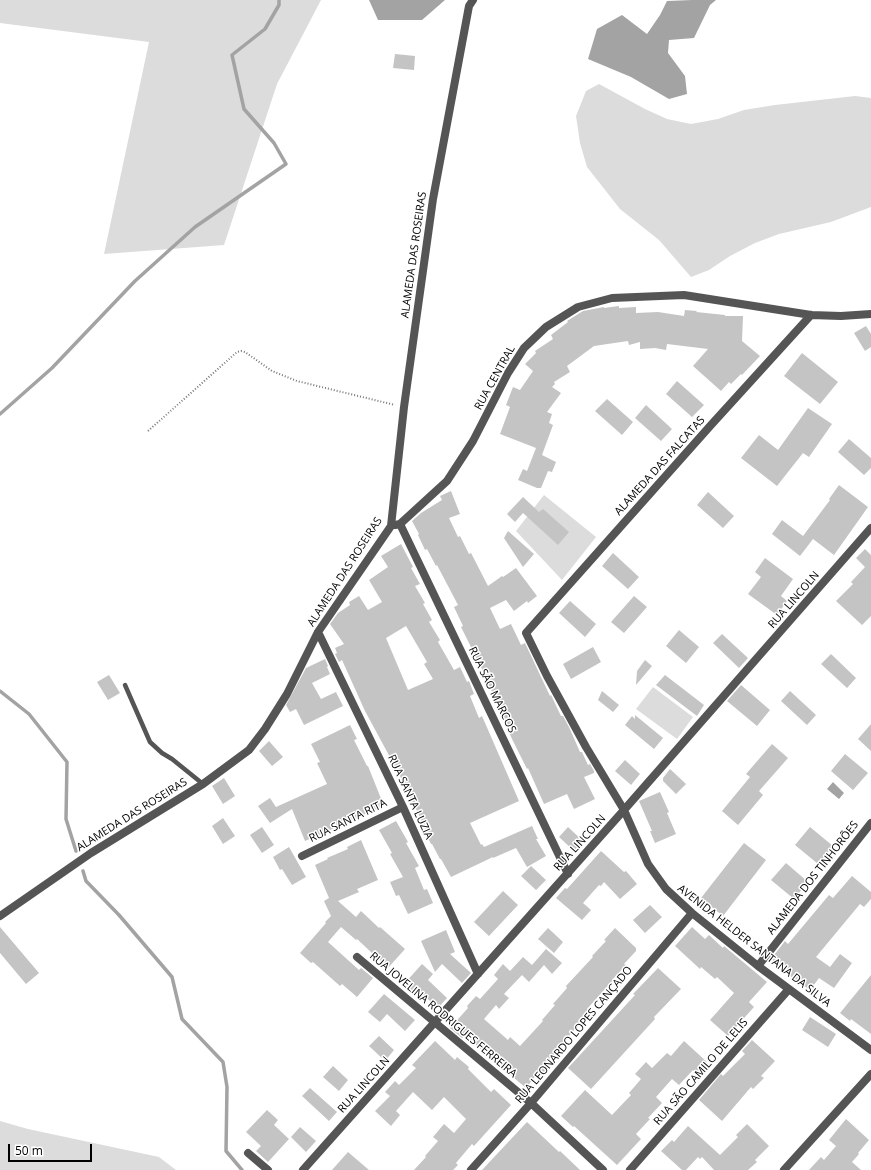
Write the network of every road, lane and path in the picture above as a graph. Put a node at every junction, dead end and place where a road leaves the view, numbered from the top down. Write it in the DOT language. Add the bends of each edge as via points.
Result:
graph roads {
  1 [pos="473,0"];
  2 [pos="871,314"];
  3 [pos="811,315"];
  4 [pos="404,407"];
  5 [pos="148,431"];
  6 [pos="400,524"];
  7 [pos="391,526"];
  8 [pos="871,528"];
  9 [pos="318,632"];
  10 [pos="526,633"];
  11 [pos="125,685"];
  12 [pos="203,784"];
  13 [pos="403,806"];
  14 [pos="624,810"];
  15 [pos="871,823"];
  16 [pos="302,856"];
  17 [pos="568,874"];
  18 [pos="692,913"];
  19 [pos="0,916"];
  20 [pos="357,957"];
  21 [pos="758,966"];
  22 [pos="478,974"];
  23 [pos="788,989"];
  24 [pos="434,1022"];
  25 [pos="871,1050"];
  26 [pos="871,1074"];
  27 [pos="531,1103"];
  28 [pos="248,1153"];
  29 [pos="268,1170"];
  30 [pos="303,1170"];
  31 [pos="471,1170"];
  32 [pos="603,1170"];
  33 [pos="630,1170"];
  34 [pos="784,1170"];
  1 -- 4 [label="street, ALAMEDA DAS ROSEIRAS" via="469,6 433,199"];
  2 -- 3 [label="street, RUA CENTRAL"];
  3 -- 6 [label="street, RUA CENTRAL" via="684,295 612,298 578,307 546,327 524,348 508,373 473,441 447,482"];
  3 -- 10 [label="street, ALAMEDA DAS FALCATAS"];
  4 -- 5 [label="path" via="297,381 272,372 240,351"];
  4 -- 7 [label="street, ALAMEDA DAS ROSEIRAS"];
  6 -- 7 [label="street"];
  6 -- 17 [label="street, RUA SÃO MARCOS"];
  7 -- 9 [label="street, ALAMEDA DAS ROSEIRAS"];
  8 -- 14 [label="street, RUA LINCOLN"];
  9 -- 12 [label="street, ALAMEDA DAS ROSEIRAS" via="287,694 265,729 249,750"];
  9 -- 13 [label="street, RUA SANTA LUZIA"];
  10 -- 14 [label="street, AVENIDA HELDER SANTANA DA SILVA" via="586,747"];
  11 -- 12 [label="lane" via="150,742"];
  12 -- 19 [label="street, ALAMEDA DAS ROSEIRAS" via="91,853"];
  13 -- 16 [label="street, RUA SANTA RITA"];
  13 -- 22 [label="street, RUA SANTA LUZIA"];
  14 -- 17 [label="street, RUA LINCOLN"];
  14 -- 18 [label="street, AVENIDA HELDER SANTANA DA SILVA" via="648,864 666,889"];
  15 -- 21 [label="street, ALAMEDA DOS TINHORÕES"];
  17 -- 22 [label="street, RUA LINCOLN"];
  18 -- 21 [label="street, AVENIDA HELDER SANTANA DA SILVA"];
  18 -- 27 [label="street, RUA LEONARDO LOPES CANÇADO"];
  20 -- 24 [label="street, RUA JOVELINA RODRIGUES FERREIRA"];
  21 -- 23 [label="street, AVENIDA HELDER SANTANA DA SILVA"];
  22 -- 24 [label="street, RUA LINCOLN"];
  23 -- 25 [label="street, AVENIDA HELDER SANTANA DA SILVA"];
  23 -- 33 [label="street, RUA SÃO CAMILO DE LELIS"];
  24 -- 27 [label="street, RUA JOVELINA RODRIGUES FERREIRA"];
  24 -- 30 [label="street, RUA LINCOLN"];
  26 -- 34 [label="street"];
  27 -- 31 [label="street, RUA LEONARDO LOPES CANÇADO"];
  27 -- 32 [label="street, RUA JOVELINA RODRIGUES FERREIRA"];
  28 -- 29 [label="street"];
}
